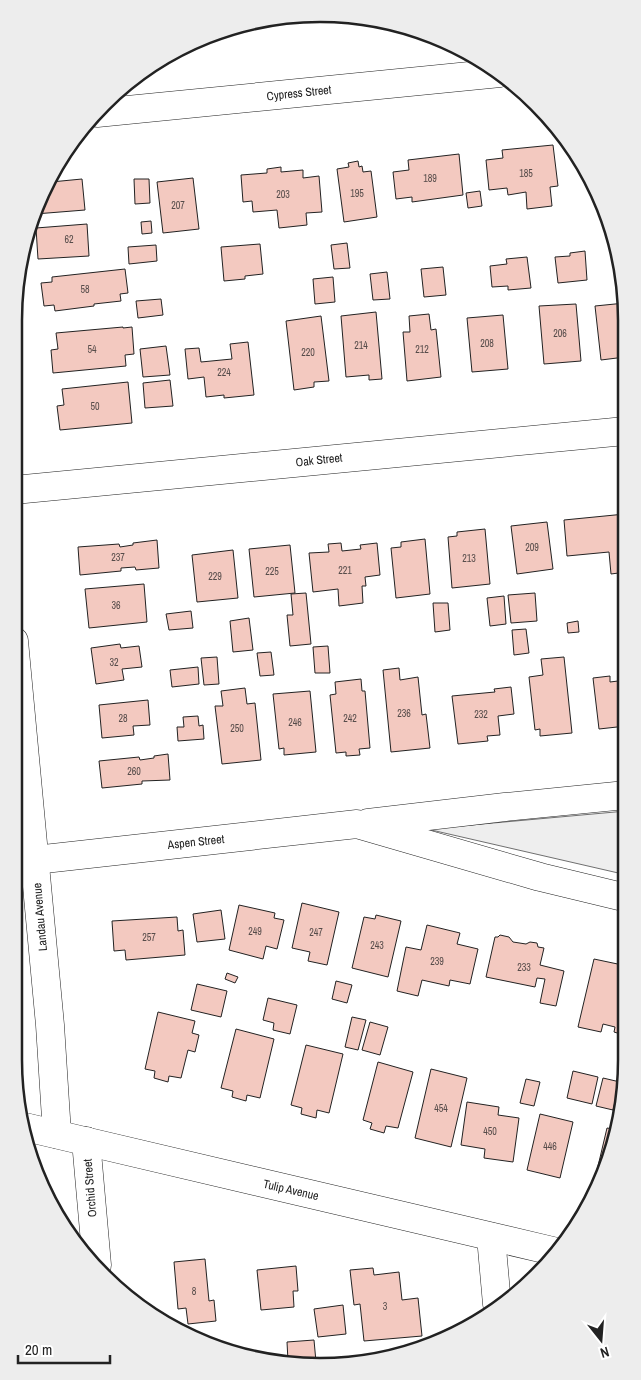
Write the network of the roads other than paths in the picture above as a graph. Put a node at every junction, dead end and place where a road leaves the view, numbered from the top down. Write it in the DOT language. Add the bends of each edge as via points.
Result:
graph roads {
  1 [pos="488,74"];
  2 [pos="108,112"];
  3 [pos="618,431"];
  4 [pos="23,489"];
  5 [pos="23,735"];
  6 [pos="618,796"];
  7 [pos="357,824"];
  8 [pos="35,860"];
  9 [pos="618,896"];
  10 [pos="31,1128"];
  11 [pos="57,1134"];
  12 [pos="86,1141"];
  13 [pos="491,1237"];
  14 [pos="550,1250"];
  15 [pos="96,1256"];
  16 [pos="497,1300"];
  1 -- 2 [label="street, Cypress Street"];
  3 -- 4 [label="street, Oak Street"];
  5 -- 8 [label="street, Landau Avenue"];
  6 -- 7 [label="street, Aspen Street"];
  7 -- 8 [label="street, Aspen Street"];
  7 -- 9 [label="street, Aspen Street" via="540,877"];
  8 -- 11 [label="street, Landau Avenue"];
  10 -- 11 [label="street, Tulip Avenue"];
  11 -- 12 [label="street, Tulip Avenue"];
  12 -- 13 [label="street, Tulip Avenue"];
  12 -- 15 [label="street, Orchid Street"];
  13 -- 14 [label="street, Tulip Avenue"];
  13 -- 16 [label="street"];
}
